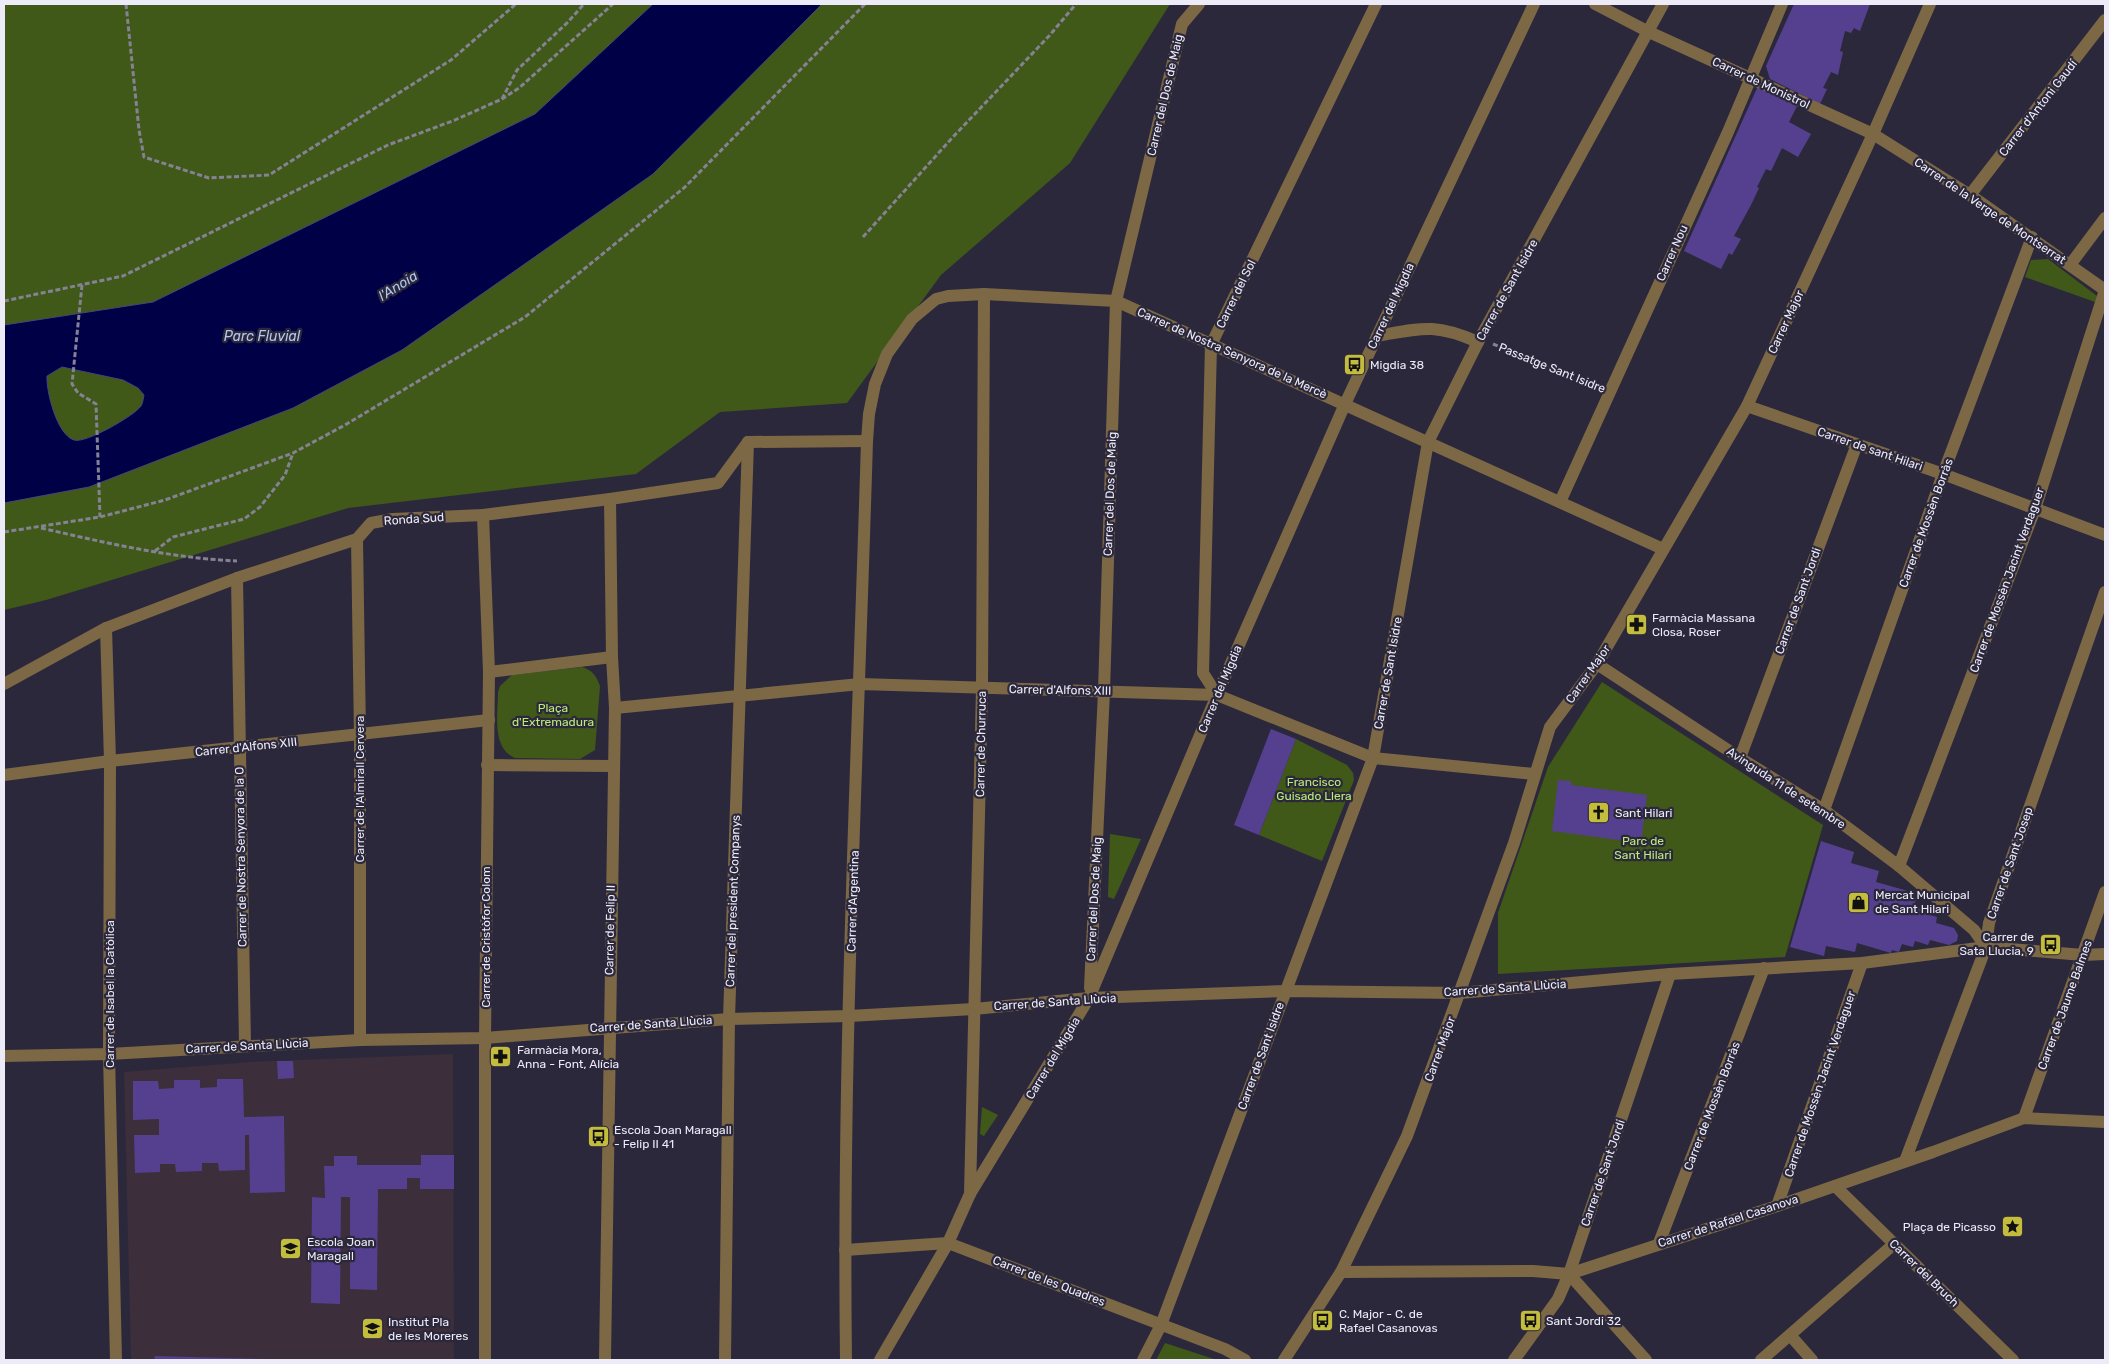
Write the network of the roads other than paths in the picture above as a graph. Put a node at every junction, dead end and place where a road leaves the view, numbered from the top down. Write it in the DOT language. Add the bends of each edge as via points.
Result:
graph roads {
  1 [pos="1199,4"];
  2 [pos="1376,4"];
  3 [pos="1534,4"];
  4 [pos="1595,4"];
  5 [pos="1664,4"];
  6 [pos="1782,4"];
  7 [pos="1930,4"];
  8 [pos="2105,20"];
  9 [pos="1649,32"];
  10 [pos="1750,78"];
  11 [pos="1873,134"];
  12 [pos="1970,195"];
  13 [pos="2105,218"];
  14 [pos="2032,237"];
  15 [pos="2070,265"];
  16 [pos="2105,290"];
  17 [pos="984,294"];
  18 [pos="1116,301"];
  19 [pos="1377,336"];
  20 [pos="1478,342"];
  21 [pos="1211,345"];
  22 [pos="1345,404"];
  23 [pos="1747,406"];
  24 [pos="867,441"];
  25 [pos="748,442"];
  26 [pos="1428,442"];
  27 [pos="1857,444"];
  28 [pos="1943,474"];
  29 [pos="610,499"];
  30 [pos="1560,502"];
  31 [pos="2035,509"];
  32 [pos="483,514"];
  33 [pos="2105,535"];
  34 [pos="357,539"];
  35 [pos="1663,549"];
  36 [pos="237,578"];
  37 [pos="2105,592"];
  38 [pos="106,628"];
  39 [pos="612,658"];
  40 [pos="1597,664"];
  41 [pos="488,672"];
  42 [pos="4,684"];
  43 [pos="860,684"];
  44 [pos="982,688"];
  45 [pos="1104,691"];
  46 [pos="1217,695"];
  47 [pos="740,696"];
  48 [pos="615,708"];
  49 [pos="489,720"];
  50 [pos="360,736"];
  51 [pos="238,748"];
  52 [pos="1374,758"];
  53 [pos="1740,758"];
  54 [pos="110,761"];
  55 [pos="487,765"];
  56 [pos="612,766"];
  57 [pos="1534,774"];
  58 [pos="4,775"];
  59 [pos="1824,810"];
  60 [pos="1899,866"];
  61 [pos="2105,892"];
  62 [pos="1986,947"];
  63 [pos="2105,954"];
  64 [pos="2083,955"];
  65 [pos="1862,963"];
  66 [pos="1764,968"];
  67 [pos="1670,974"];
  68 [pos="1285,991"];
  69 [pos="1460,993"];
  70 [pos="1089,998"];
  71 [pos="974,1008"];
  72 [pos="849,1016"];
  73 [pos="729,1019"];
  74 [pos="609,1027"];
  75 [pos="485,1038"];
  76 [pos="360,1040"];
  77 [pos="244,1045"];
  78 [pos="109,1054"];
  79 [pos="4,1056"];
  80 [pos="2024,1118"];
  81 [pos="2105,1122"];
  82 [pos="1905,1161"];
  83 [pos="1835,1186"];
  84 [pos="970,1194"];
  85 [pos="1777,1206"];
  86 [pos="948,1243"];
  87 [pos="1659,1243"];
  88 [pos="1894,1244"];
  89 [pos="845,1250"];
  90 [pos="1341,1272"];
  91 [pos="1569,1274"];
  92 [pos="1161,1325"];
  93 [pos="1790,1335"];
  94 [pos="1225,1349"];
  95 [pos="116,1360"];
  96 [pos="485,1360"];
  97 [pos="605,1360"];
  98 [pos="725,1360"];
  99 [pos="846,1360"];
  100 [pos="880,1360"];
  101 [pos="1143,1360"];
  102 [pos="1233,1360"];
  103 [pos="1245,1360"];
  104 [pos="1284,1360"];
  105 [pos="1514,1360"];
  106 [pos="1646,1360"];
  107 [pos="1761,1360"];
  108 [pos="1812,1360"];
  109 [pos="2013,1360"];
  1 -- 18 [label="street, Carrer del Dos de Maig" via="1182,24"];
  2 -- 21 [label="street, Carrer del Sol"];
  3 -- 19 [label="street, Carrer del Migdia"];
  4 -- 9 [label="street, Carrer de Monistrol"];
  5 -- 9 [label="street, Carrer de Sant Isidre"];
  6 -- 10 [label="street, Carrer Nou"];
  7 -- 11 [label="street, Carrer Major"];
  8 -- 12 [label="street, Carrer d'Antoni Gaudí"];
  9 -- 10 [label="street, Carrer de Monistrol"];
  9 -- 20 [label="street, Carrer de Sant Isidre"];
  10 -- 11 [label="street, Carrer de Monistrol"];
  10 -- 30 [label="street, Carrer Nou"];
  11 -- 12 [label="street, Carrer de la Verge de Montserrat"];
  11 -- 23 [label="street, Carrer Major"];
  12 -- 14 [label="street, Carrer de la Verge de Montserrat"];
  13 -- 15 [label="street"];
  14 -- 15 [label="street, Carrer de la Verge de Montserrat"];
  14 -- 28 [label="street, Carrer de Mossèn Borràs"];
  15 -- 16 [label="street, Carrer de la Verge de Montserrat"];
  16 -- 31 [label="street, Carrer de Mossèn Jacint Verdaguer"];
  17 -- 18 [label="street, Carrer de Nostra Senyora de la Mercè"];
  17 -- 24 [label="street, Carrer de Nostra Senyora de la Mercè" via="936,299 912,318 880,368 868,414"];
  17 -- 44 [label="street, Carrer de Churruca"];
  18 -- 21 [label="street, Carrer de Nostra Senyora de la Mercè"];
  18 -- 45 [label="street, Carrer del Dos de Maig"];
  19 -- 20 [label="street" via="1418,328 1438,328"];
  19 -- 22 [label="street, Carrer del Migdia"];
  20 -- 26 [label="street, Carrer de Sant Isidre"];
  21 -- 22 [label="street, Carrer de Nostra Senyora de la Mercè"];
  21 -- 46 [label="street, Carrer del Sol" via="1203,673"];
  22 -- 26 [label="street, Carrer de Nostra Senyora de la Mercè"];
  22 -- 46 [label="street, Carrer del Migdia"];
  23 -- 27 [label="street, Carrer de sant Hilari"];
  23 -- 35 [label="street, Carrer Major"];
  24 -- 25 [label="street"];
  24 -- 43 [label="street, Carrer d'Argentina"];
  25 -- 29 [label="street, Ronda Sud" via="718,483"];
  25 -- 47 [label="street, Carrer del president Companys"];
  26 -- 30 [label="street, Carrer de Nostra Senyora de la Mercè"];
  26 -- 52 [label="street, Carrer de Sant Isidre"];
  27 -- 28 [label="street, Carrer de sant Hilari"];
  27 -- 53 [label="street, Carrer de Sant Jordi"];
  28 -- 31 [label="street, Carrer de sant Hilari"];
  28 -- 59 [label="street, Carrer de Mossèn Borràs"];
  29 -- 32 [label="street, Ronda Sud"];
  29 -- 39 [label="street, Carrer de Felip II"];
  30 -- 35 [label="street, Carrer de Nostra Senyora de la Mercè"];
  31 -- 33 [label="street, Carrer de sant Hilari"];
  31 -- 60 [label="street, Carrer de Mossèn Jacint Verdaguer"];
  32 -- 34 [label="street, Ronda Sud" via="371,523"];
  32 -- 41 [label="street, Carrer de Cristòfor Colom"];
  34 -- 36 [label="street, Ronda Sud"];
  34 -- 50 [label="street, Carrer de l'Almirall Cervera"];
  35 -- 40 [label="street, Carrer Major"];
  36 -- 38 [label="street, Ronda Sud"];
  36 -- 51 [label="street, Carrer de Nostra Senyora de la O"];
  37 -- 62 [label="street, Carrer de Sant Josep" via="1989,923"];
  38 -- 42 [label="street, Ronda Sud"];
  38 -- 54 [label="street, Carrer de Isabel la Catòlica"];
  39 -- 41 [label="street"];
  39 -- 48 [label="street, Carrer de Felip II"];
  40 -- 53 [label="street, Avinguda 11 de setembre"];
  40 -- 57 [label="street, Carrer Major" via="1550,727"];
  41 -- 49 [label="street, Carrer de Cristòfor Colom"];
  43 -- 44 [label="street, Carrer d'Alfons XIII"];
  43 -- 47 [label="street, Carrer d'Alfons XIII"];
  43 -- 72 [label="street, Carrer d'Argentina"];
  44 -- 45 [label="street, Carrer d'Alfons XIII"];
  44 -- 71 [label="street, Carrer de Churruca"];
  45 -- 46 [label="street, Carrer d'Alfons XIII"];
  45 -- 70 [label="street, Carrer del Dos de Maig"];
  46 -- 52 [label="street, Carrer d'Alfons XIII"];
  46 -- 70 [label="street, Carrer del Migdia"];
  47 -- 48 [label="street, Carrer d'Alfons XIII"];
  47 -- 73 [label="street, Carrer del president Companys"];
  48 -- 56 [label="street, Carrer de Felip II"];
  49 -- 50 [label="street, Carrer d'Alfons XIII"];
  49 -- 55 [label="street, Carrer de Cristòfor Colom"];
  50 -- 51 [label="street, Carrer d'Alfons XIII"];
  50 -- 76 [label="street, Carrer de l'Almirall Cervera"];
  51 -- 54 [label="street, Carrer d'Alfons XIII"];
  51 -- 77 [label="street, Carrer de Nostra Senyora de la O"];
  52 -- 57 [label="street, Carrer d'Alfons XIII"];
  52 -- 68 [label="street, Carrer de Sant Isidre"];
  53 -- 59 [label="street, Avinguda 11 de setembre"];
  54 -- 58 [label="street, Carrer d'Alfons XIII"];
  54 -- 78 [label="street, Carrer de Isabel la Catòlica"];
  55 -- 56 [label="street"];
  55 -- 75 [label="street, Carrer de Cristòfor Colom"];
  56 -- 74 [label="street, Carrer de Felip II"];
  57 -- 69 [label="street, Carrer Major" via="1514,842"];
  59 -- 60 [label="street, Avinguda 11 de setembre"];
  60 -- 62 [label="street, Avinguda 11 de setembre" via="1974,930"];
  61 -- 64 [label="street, Carrer de Jaume Balmes"];
  62 -- 64 [label="street, Carrer de Santa Llùcia"];
  62 -- 65 [label="street, Carrer de Santa Llùcia"];
  62 -- 82 [label="street, Carrer de Sant Josep"];
  63 -- 64 [label="street, Carrer de Santa Llùcia"];
  64 -- 80 [label="street, Carrer de Jaume Balmes"];
  65 -- 66 [label="street, Carrer de Santa Llùcia"];
  65 -- 85 [label="street, Carrer de Mossèn Jacint Verdaguer"];
  66 -- 67 [label="street, Carrer de Santa Llùcia"];
  66 -- 87 [label="street, Carrer de Mossèn Borràs"];
  67 -- 69 [label="street, Carrer de Santa Llùcia"];
  67 -- 91 [label="street, Carrer de Sant Jordi"];
  68 -- 69 [label="street, Carrer de Santa Llùcia"];
  68 -- 70 [label="street, Carrer de Santa Llùcia"];
  68 -- 92 [label="street, Carrer de Sant Isidre"];
  69 -- 90 [label="street, Carrer Major" via="1407,1136"];
  70 -- 71 [label="street, Carrer de Santa Llùcia"];
  70 -- 84 [label="street, Carrer del Migdia"];
  71 -- 72 [label="street, Carrer de Santa Llùcia"];
  71 -- 84 [label="street, Carrer de Churruca"];
  72 -- 73 [label="street, Carrer de Santa Llùcia"];
  72 -- 89 [label="street, Carrer d'Argentina"];
  73 -- 74 [label="street, Carrer de Santa Llùcia"];
  73 -- 98 [label="street, Carrer del president Companys"];
  74 -- 75 [label="street, Carrer de Santa Llùcia"];
  74 -- 97 [label="street, Carrer de Felip II"];
  75 -- 76 [label="street, Carrer de Santa Llùcia"];
  75 -- 96 [label="street, Carrer de Cristòfor Colom"];
  76 -- 77 [label="street, Carrer de Santa Llùcia"];
  77 -- 78 [label="street, Carrer de Santa Llùcia"];
  78 -- 79 [label="street, Carrer de Santa Llùcia"];
  78 -- 95 [label="street, Carrer de Isabel la Catòlica"];
  80 -- 81 [label="street, Carrer de Rafael Casanova"];
  80 -- 82 [label="street, Carrer de Rafael Casanova"];
  82 -- 83 [label="street, Carrer de Rafael Casanova"];
  83 -- 85 [label="street, Carrer de Rafael Casanova"];
  83 -- 88 [label="street, Carrer del Bruch"];
  84 -- 86 [label="street, Carrer del Migdia"];
  85 -- 87 [label="street, Carrer de Rafael Casanova"];
  86 -- 89 [label="street, Carrer de les Quadres"];
  86 -- 92 [label="street, Carrer de les Quadres"];
  86 -- 100 [label="street, Carrer del Migdia"];
  87 -- 91 [label="street, Carrer de Rafael Casanova"];
  88 -- 93 [label="street"];
  88 -- 109 [label="street, Carrer del Bruch"];
  89 -- 99 [label="street, Carrer d'Argentina"];
  90 -- 91 [label="street, Carrer de Rafael Casanova" via="1533,1271"];
  90 -- 104 [label="street, Carrer Major"];
  91 -- 105 [label="street, Carrer de Sant Jordi" via="1558,1299"];
  91 -- 106 [label="street"];
  92 -- 94 [label="street, Carrer de les Quadres"];
  92 -- 101 [label="street, Carrer de Sant Isidre"];
  93 -- 107 [label="street"];
  93 -- 108 [label="street"];
  94 -- 102 [label="street"];
  94 -- 103 [label="street, Carrer de les Quadres"];
}
